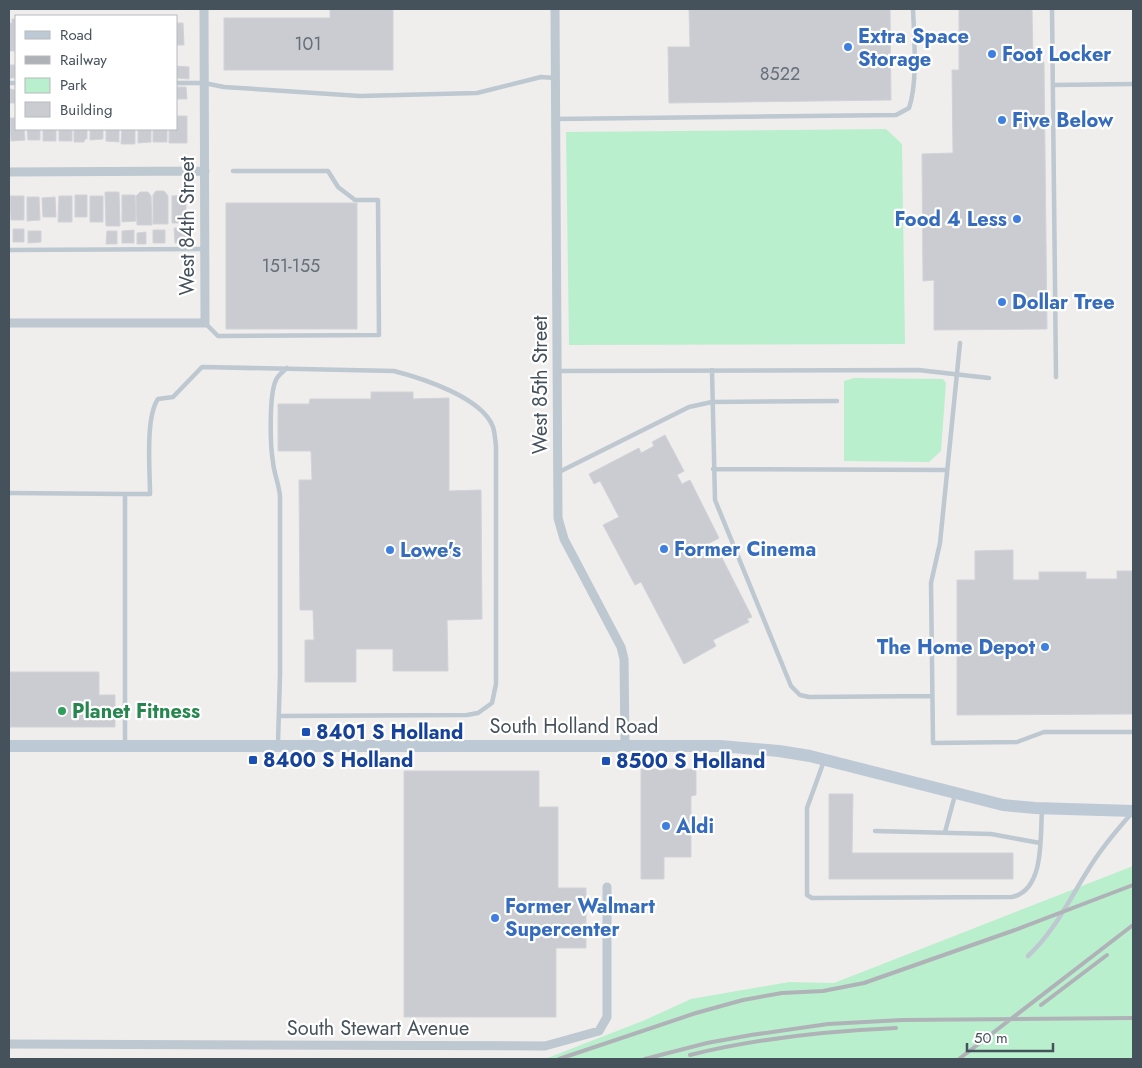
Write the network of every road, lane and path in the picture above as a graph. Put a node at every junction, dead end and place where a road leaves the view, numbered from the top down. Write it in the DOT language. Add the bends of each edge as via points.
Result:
graph roads {
  1 [pos="204,9"];
  2 [pos="555,9"];
  3 [pos="914,9"];
  4 [pos="1052,9"];
  5 [pos="556,78"];
  6 [pos="178,83"];
  7 [pos="204,83"];
  8 [pos="1133,84"];
  9 [pos="1052,85"];
  10 [pos="556,119"];
  11 [pos="205,171"];
  12 [pos="233,171"];
  13 [pos="9,172"];
  14 [pos="205,249"];
  15 [pos="9,250"];
  16 [pos="9,323"];
  17 [pos="205,323"];
  18 [pos="960,342"];
  19 [pos="287,368"];
  20 [pos="712,370"];
  21 [pos="557,371"];
  22 [pos="957,374"];
  23 [pos="1056,377"];
  24 [pos="988,378"];
  25 [pos="837,401"];
  26 [pos="712,402"];
  27 [pos="713,468"];
  28 [pos="947,470"];
  29 [pos="557,473"];
  30 [pos="9,493"];
  31 [pos="125,494"];
  32 [pos="932,696"];
  33 [pos="279,716"];
  34 [pos="1133,732"];
  35 [pos="625,745"];
  36 [pos="9,746"];
  37 [pos="125,746"];
  38 [pos="278,746"];
  39 [pos="824,760"];
  40 [pos="955,793"];
  41 [pos="1042,808"];
  42 [pos="1133,811"];
  43 [pos="875,831"];
  44 [pos="945,832"];
  45 [pos="1040,843"];
  46 [pos="607,887"];
  47 [pos="1028,956"];
  48 [pos="9,1044"];
  1 -- 7 [label="street, West 84th Street"];
  2 -- 5 [label="street, West 85th Street"];
  3 -- 10 [label="lane" via="912,100 909,108 896,115"];
  4 -- 9 [label="lane"];
  5 -- 7 [label="lane" via="541,77 476,93 360,96"];
  5 -- 10 [label="street, West 85th Street"];
  6 -- 7 [label="lane"];
  7 -- 11 [label="street, West 84th Street"];
  8 -- 9 [label="lane"];
  9 -- 23 [label="lane"];
  10 -- 21 [label="street, West 85th Street"];
  11 -- 13 [label="street"];
  11 -- 14 [label="street, West 84th Street"];
  12 -- 17 [label="lane" via="328,171 338,187 355,200 378,200 379,335 218,336"];
  14 -- 15 [label="lane"];
  14 -- 17 [label="street, West 84th Street"];
  16 -- 17 [label="street"];
  18 -- 22 [label="lane"];
  19 -- 31 [label="lane" via="202,367 173,397 158,399 150,420 150,494"];
  19 -- 33 [label="lane" via="276,380 271,431 280,496"];
  19 -- 33 [label="lane" via="394,371 442,387 485,414 493,427 496,446 496,684 492,703 478,713 467,715"];
  20 -- 21 [label="lane"];
  20 -- 22 [label="lane" via="918,370"];
  20 -- 26 [label="lane"];
  21 -- 29 [label="street, West 85th Street"];
  22 -- 24 [label="lane"];
  22 -- 28 [label="lane"];
  25 -- 26 [label="lane"];
  26 -- 27 [label="lane"];
  26 -- 29 [label="lane" via="689,407"];
  27 -- 28 [label="lane"];
  27 -- 32 [label="lane" via="715,500 791,686 809,697"];
  28 -- 32 [label="lane" via="940,542 931,582"];
  29 -- 35 [label="street, West 85th Street" via="560,528 621,647 624,659"];
  30 -- 31 [label="lane"];
  31 -- 37 [label="lane"];
  32 -- 34 [label="lane" via="933,743 1017,742 1044,732"];
  33 -- 38 [label="lane"];
  35 -- 38 [label="main road, South Holland Road"];
  35 -- 39 [label="main road, South Holland Road" via="746,747"];
  36 -- 37 [label="main road, South Holland Road"];
  37 -- 38 [label="main road, South Holland Road"];
  39 -- 40 [label="main road, South Holland Road"];
  39 -- 45 [label="lane" via="807,808 807,895 812,898 1012,897 1020,895 1031,884 1037,871"];
  40 -- 41 [label="main road, South Holland Road" via="1003,805"];
  40 -- 44 [label="lane"];
  41 -- 42 [label="main road, South Holland Road"];
  41 -- 45 [label="lane"];
  42 -- 47 [label="lane" via="1103,847 1053,930"];
  43 -- 44 [label="lane"];
  44 -- 45 [label="lane" via="991,834"];
  46 -- 48 [label="street, South Stewart Avenue" via="607,1017 599,1031 545,1046"];
}
